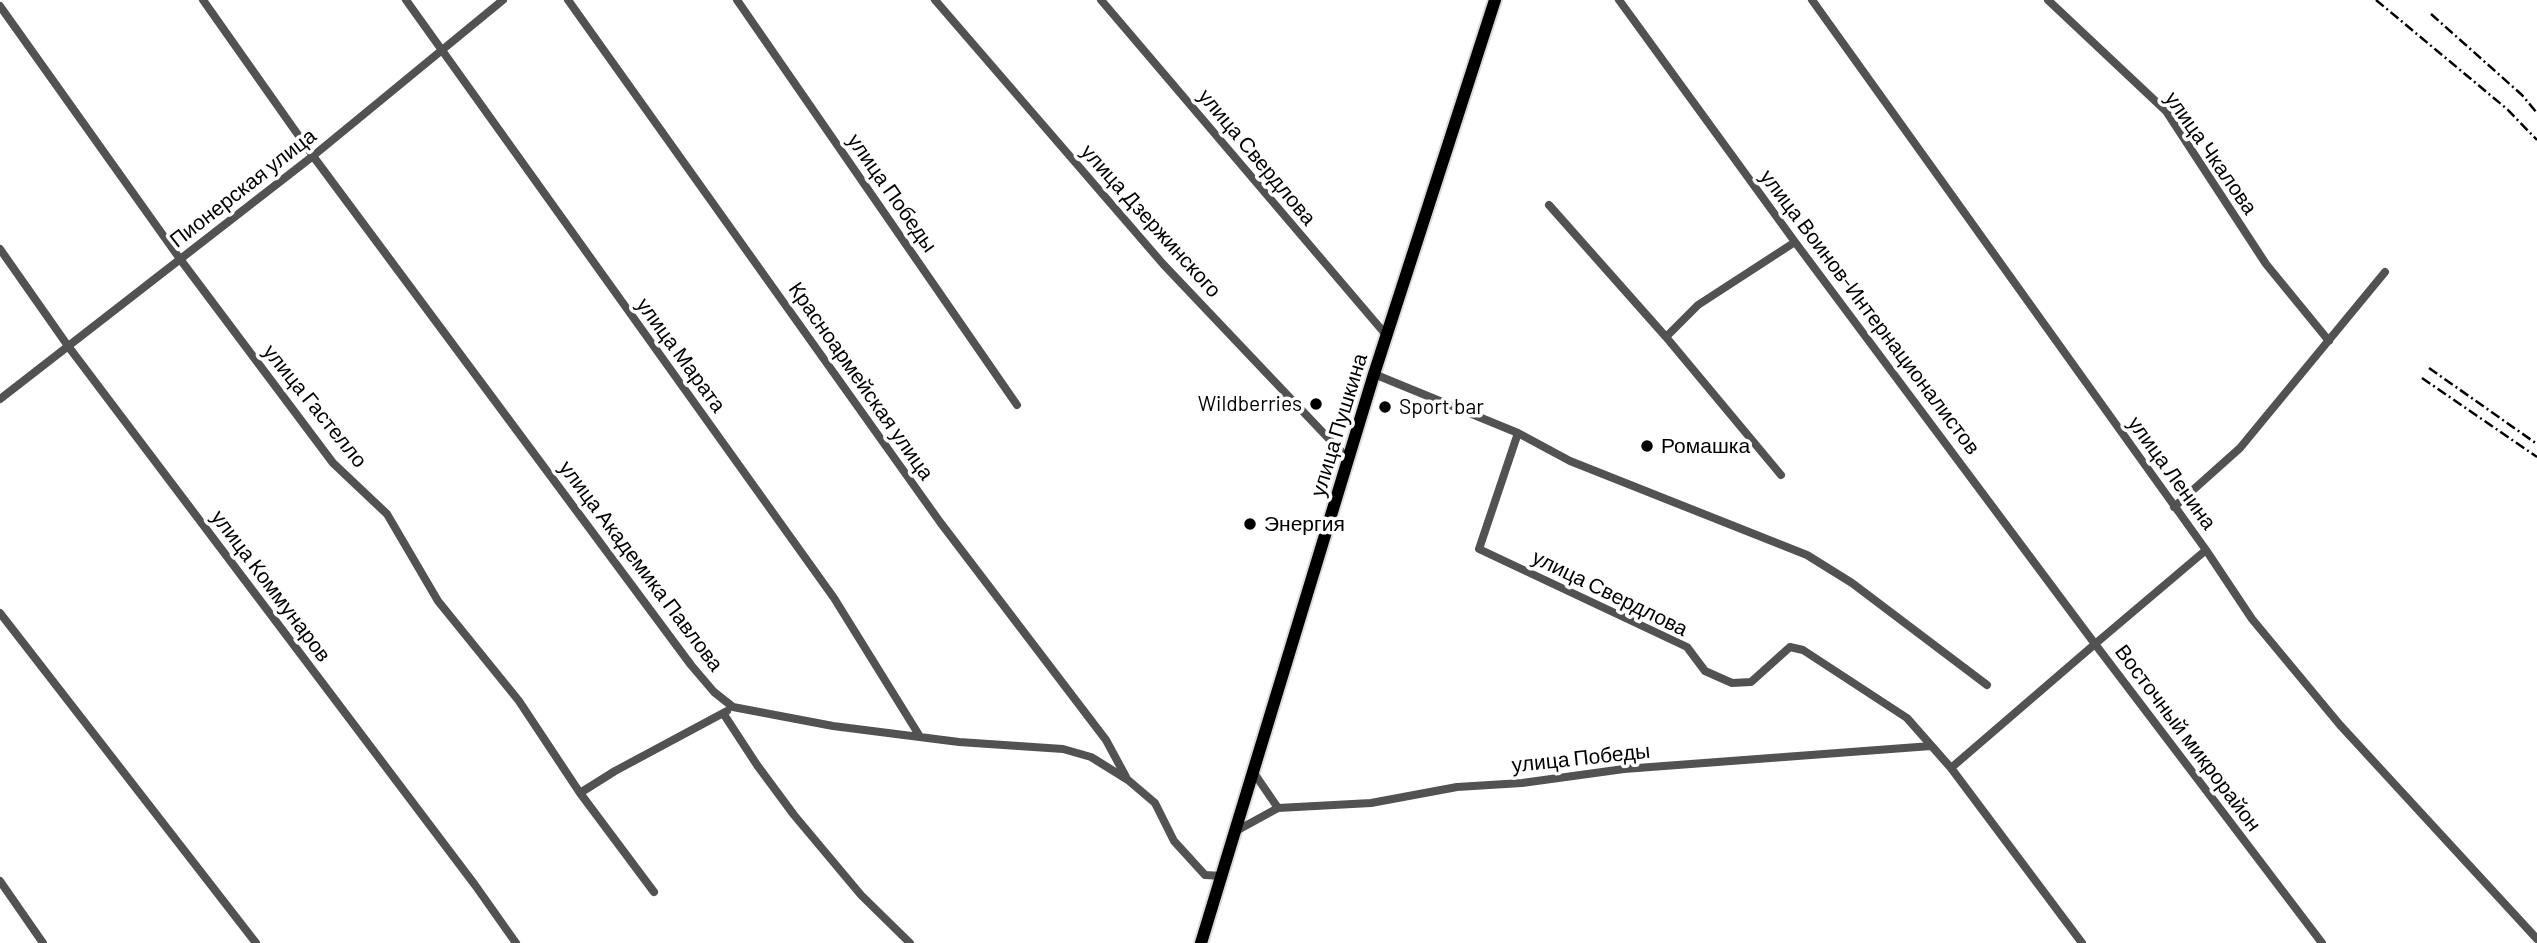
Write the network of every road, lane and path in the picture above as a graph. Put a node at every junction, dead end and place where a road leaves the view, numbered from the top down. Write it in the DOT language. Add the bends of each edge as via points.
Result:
graph roads {
  1 [pos="203,0"];
  2 [pos="406,0"];
  3 [pos="503,0"];
  4 [pos="568,0"];
  5 [pos="737,0"];
  6 [pos="934,0"];
  7 [pos="1101,0"];
  8 [pos="1494,0"];
  9 [pos="1619,0"];
  10 [pos="1812,0"];
  11 [pos="2048,0"];
  12 [pos="0,6"];
  13 [pos="442,50"];
  14 [pos="313,156"];
  15 [pos="1549,205"];
  16 [pos="1796,242"];
  17 [pos="0,249"];
  18 [pos="180,259"];
  19 [pos="2385,272"];
  20 [pos="1387,336"];
  21 [pos="1666,337"];
  22 [pos="2329,341"];
  23 [pos="68,346"];
  24 [pos="1374,374"];
  25 [pos="0,400"];
  26 [pos="1017,405"];
  27 [pos="1518,433"];
  28 [pos="1349,460"];
  29 [pos="1781,475"];
  30 [pos="2174,507"];
  31 [pos="2206,550"];
  32 [pos="0,613"];
  33 [pos="2095,644"];
  34 [pos="1987,685"];
  35 [pos="733,707"];
  36 [pos="723,713"];
  37 [pos="919,736"];
  38 [pos="1931,746"];
  39 [pos="1951,768"];
  40 [pos="1254,772"];
  41 [pos="1128,780"];
  42 [pos="580,793"];
  43 [pos="1279,808"];
  44 [pos="1236,831"];
  45 [pos="1223,876"];
  46 [pos="0,881"];
  47 [pos="653,892"];
  48 [pos="2537,939"];
  49 [pos="43,943"];
  50 [pos="256,943"];
  51 [pos="516,943"];
  52 [pos="910,943"];
  53 [pos="1201,943"];
  54 [pos="2082,943"];
  55 [pos="2322,943"];
  1 -- 14 [label="street, улица Академика Павлова"];
  2 -- 13 [label="street, улица Марата"];
  3 -- 13 [label="street, Пионерская улица"];
  4 -- 41 [label="street, Красноармейская улица" via="940,522 1106,740"];
  5 -- 26 [label="street, улица Победы"];
  6 -- 28 [label="street, улица Дзержинского" via="1163,264"];
  7 -- 20 [label="street, улица Свердлова"];
  8 -- 20 [label="main road, улица Пушкина"];
  9 -- 16 [label="street, улица Воинов-Интернационалистов"];
  10 -- 30 [label="street, улица Ленина"];
  11 -- 22 [label="street, улица Чкалова" via="2166,111 2266,264"];
  12 -- 18 [label="street, улица Гастелло"];
  13 -- 14 [label="street, Пионерская улица"];
  13 -- 37 [label="street, улица Марата" via="834,598"];
  14 -- 18 [label="street, Пионерская улица"];
  14 -- 35 [label="street, улица Академика Павлова" via="691,665"];
  15 -- 21 [label="street"];
  16 -- 21 [label="street" via="1698,305"];
  16 -- 33 [label="street, улица Воинов-Интернационалистов"];
  17 -- 23 [label="street, улица Коммунаров"];
  18 -- 23 [label="street, Пионерская улица"];
  18 -- 42 [label="street, улица Гастелло" via="332,463 387,514 438,601 519,701"];
  19 -- 22 [label="street"];
  20 -- 24 [label="main road, улица Пушкина"];
  21 -- 29 [label="street"];
  22 -- 30 [label="street" via="2240,448"];
  23 -- 25 [label="street, Пионерская улица"];
  23 -- 51 [label="street, улица Коммунаров"];
  24 -- 27 [label="street"];
  24 -- 28 [label="main road, улица Пушкина"];
  27 -- 34 [label="street" via="1570,461 1807,555 1852,583"];
  27 -- 38 [label="street, улица Свердлова" via="1479,549 1687,647 1705,671 1732,683 1751,682 1790,647 1803,650 1907,718"];
  28 -- 40 [label="main road, улица Пушкина"];
  30 -- 31 [label="street, улица Ленина"];
  31 -- 33 [label="street"];
  31 -- 48 [label="street, улица Ленина" via="2252,619 2340,725"];
  32 -- 50 [label="street"];
  33 -- 39 [label="street, Восточный микрорайон"];
  33 -- 55 [label="street, Восточный микрорайон"];
  35 -- 36 [label="street"];
  35 -- 37 [label="street"];
  36 -- 42 [label="street"];
  36 -- 52 [label="street" via="794,816"];
  37 -- 41 [label="street" via="1063,749 1091,757"];
  38 -- 39 [label="street, улица Свердлова"];
  38 -- 43 [label="street, улица Победы" via="1624,769 1522,783 1457,786 1371,803"];
  39 -- 54 [label="street"];
  40 -- 43 [label="street"];
  40 -- 44 [label="main road, улица Пушкина"];
  41 -- 45 [label="street" via="1155,803 1185,856 1205,875"];
  42 -- 47 [label="street, улица Гастелло"];
  43 -- 44 [label="street"];
  44 -- 45 [label="main road, улица Пушкина"];
  45 -- 53 [label="main road, улица Пушкина"];
  46 -- 49 [label="street"];
}
